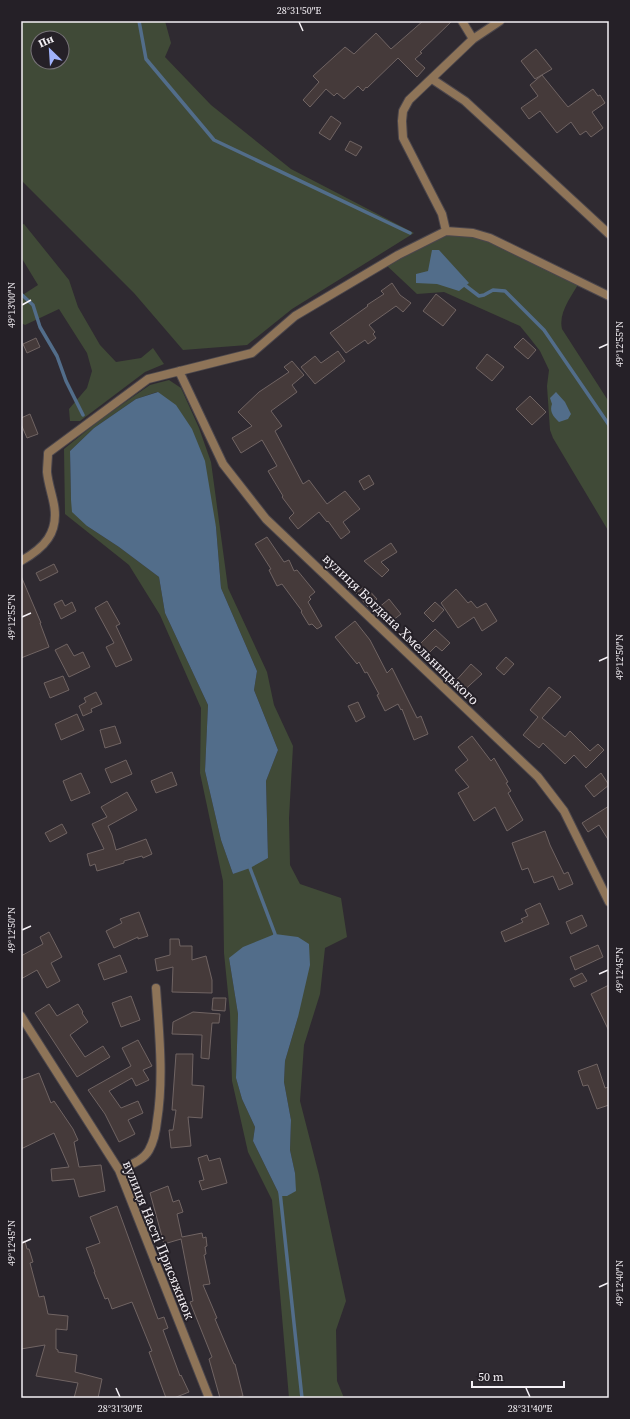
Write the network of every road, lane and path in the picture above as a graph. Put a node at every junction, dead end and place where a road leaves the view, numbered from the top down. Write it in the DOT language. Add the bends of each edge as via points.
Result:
graph roads {
  1 [pos="462,21"];
  2 [pos="500,21"];
  3 [pos="473,39"];
  4 [pos="432,79"];
  5 [pos="446,231"];
  6 [pos="609,234"];
  7 [pos="609,296"];
  8 [pos="179,371"];
  9 [pos="21,561"];
  10 [pos="609,902"];
  11 [pos="156,988"];
  12 [pos="21,1016"];
  13 [pos="119,1170"];
  14 [pos="210,1398"];
  1 -- 3 [label="street"];
  2 -- 3 [label="street"];
  3 -- 4 [label="street"];
  4 -- 5 [label="street" via="409,100 403,111 402,127 404,138 442,214"];
  4 -- 6 [label="street" via="465,101"];
  5 -- 7 [label="street" via="473,233 490,238"];
  5 -- 8 [label="street" via="398,255 296,316 252,353"];
  8 -- 9 [label="street" via="148,379 48,454 47,472 55,526 48,540 36,552"];
  8 -- 10 [label="street, вулиця Богдана Хмельницького" via="223,464 266,519 538,777 564,811"];
  11 -- 13 [label="street" via="161,1051 155,1135 149,1151 138,1161"];
  12 -- 13 [label="street, вулиця Насті Присяжнюк"];
  13 -- 14 [label="street, вулиця Насті Присяжнюк"];
}
